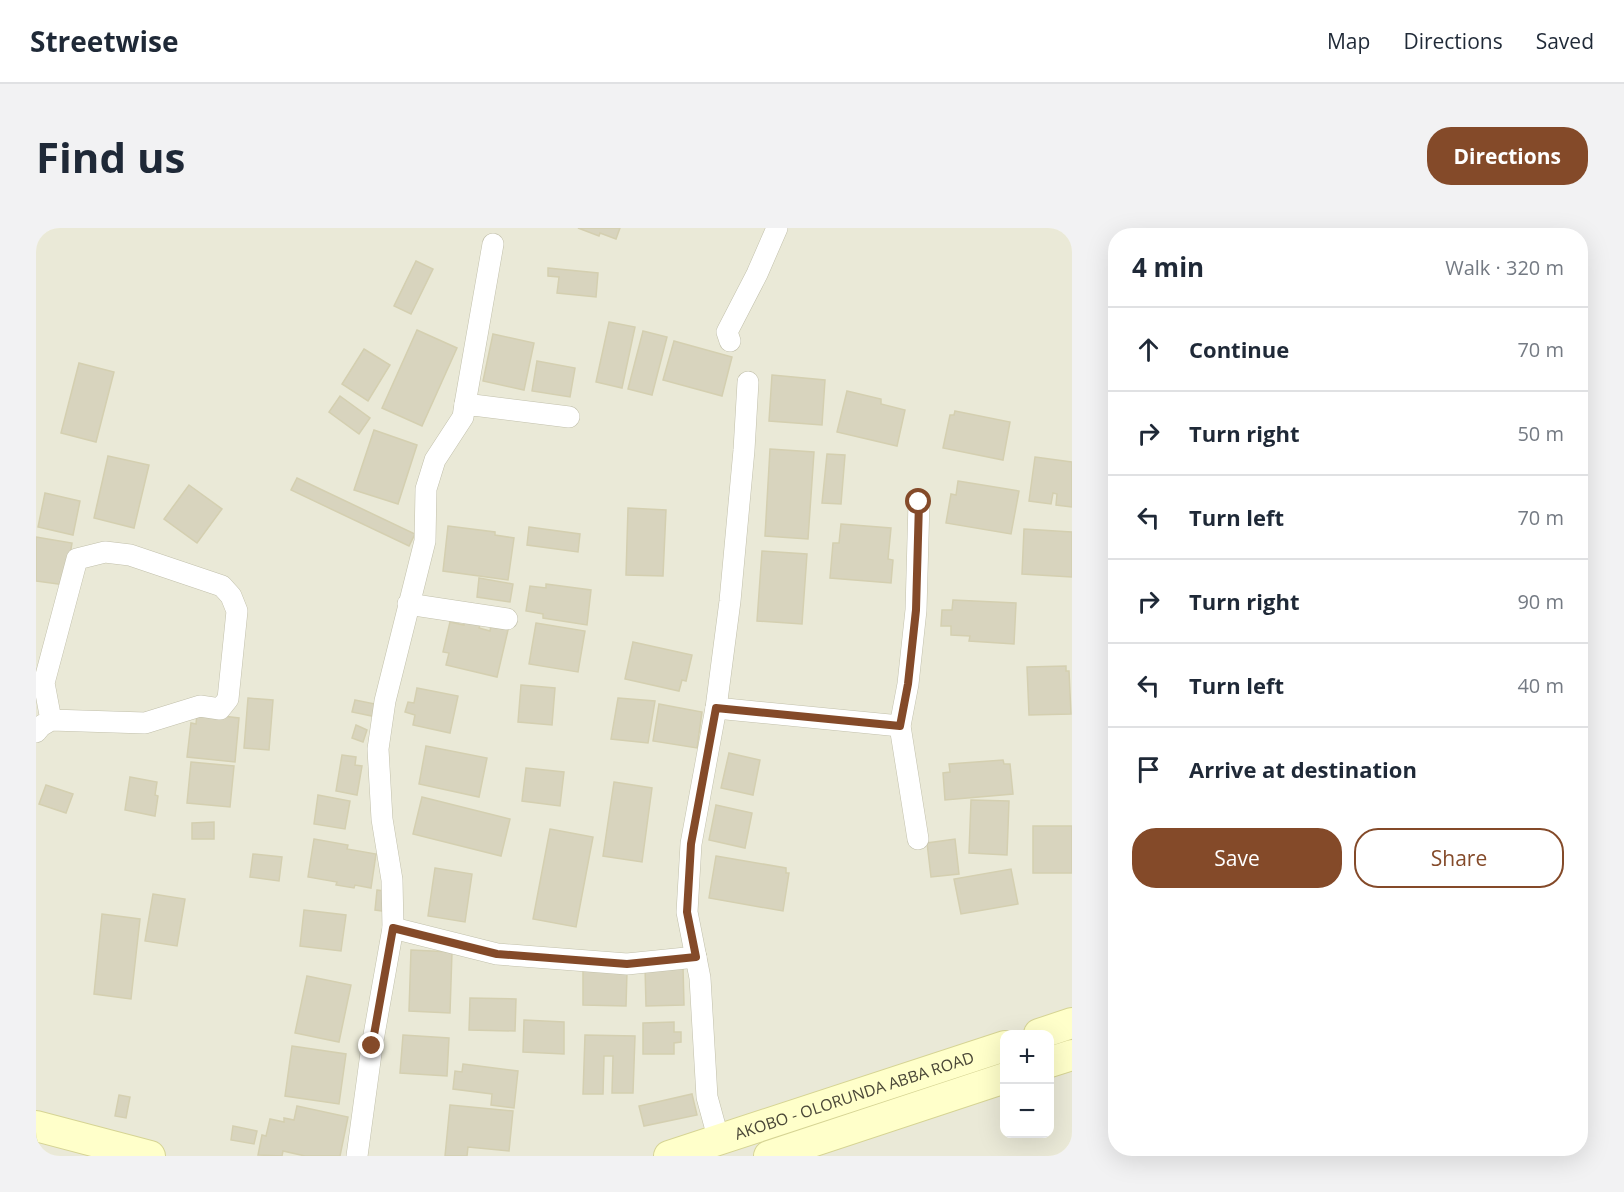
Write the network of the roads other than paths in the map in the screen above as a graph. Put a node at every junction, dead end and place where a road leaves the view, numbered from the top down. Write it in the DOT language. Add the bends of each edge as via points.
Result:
graph roads {
  1 [pos="777,228"];
  2 [pos="492,244"];
  3 [pos="730,341"];
  4 [pos="748,382"];
  5 [pos="465,404"];
  6 [pos="569,417"];
  7 [pos="919,502"];
  8 [pos="408,604"];
  9 [pos="507,619"];
  10 [pos="716,708"];
  11 [pos="44,726"];
  12 [pos="900,726"];
  13 [pos="918,839"];
  14 [pos="393,928"];
  15 [pos="696,957"];
  16 [pos="1072,1023"];
  17 [pos="1053,1030"];
  18 [pos="1000,1048"];
  19 [pos="1072,1055"];
  20 [pos="1054,1061"];
  21 [pos="1000,1080"];
  22 [pos="36,1126"];
  23 [pos="719,1141"];
  24 [pos="802,1151"];
  25 [pos="150,1156"];
  26 [pos="357,1156"];
  27 [pos="669,1156"];
  28 [pos="769,1156"];
  1 -- 3 [label="street" via="728,332"];
  2 -- 5 [label="street"];
  4 -- 10 [label="street" via="731,590"];
  5 -- 6 [label="street"];
  5 -- 8 [label="street" via="463,417 435,460 426,489 425,541"];
  7 -- 12 [label="street" via="916,610"];
  8 -- 9 [label="street"];
  8 -- 14 [label="street" via="378,749 382,819 392,880"];
  10 -- 12 [label="street"];
  10 -- 15 [label="street" via="691,844 687,912"];
  11 -- 11 [label="street" via="145,723 200,706 220,709 228,699 237,611 231,596 222,586 130,555 105,552 78,559 44,683"];
  12 -- 13 [label="street"];
  14 -- 15 [label="street" via="497,954 627,964"];
  14 -- 26 [label="street"];
  15 -- 23 [label="street" via="707,1097"];
  16 -- 17 [label="main road"];
  18 -- 23 [label="main road, AKOBO - OLORUNDA ABBA ROAD"];
  19 -- 20 [label="main road"];
  21 -- 24 [label="main road, AKOBO - OLORUNDA ABBA ROAD"];
  22 -- 25 [label="main road"];
  23 -- 27 [label="main road, AKOBO - OLORUNDA ABBA ROAD"];
  24 -- 28 [label="main road, AKOBO - OLORUNDA ABBA ROAD"];
}
